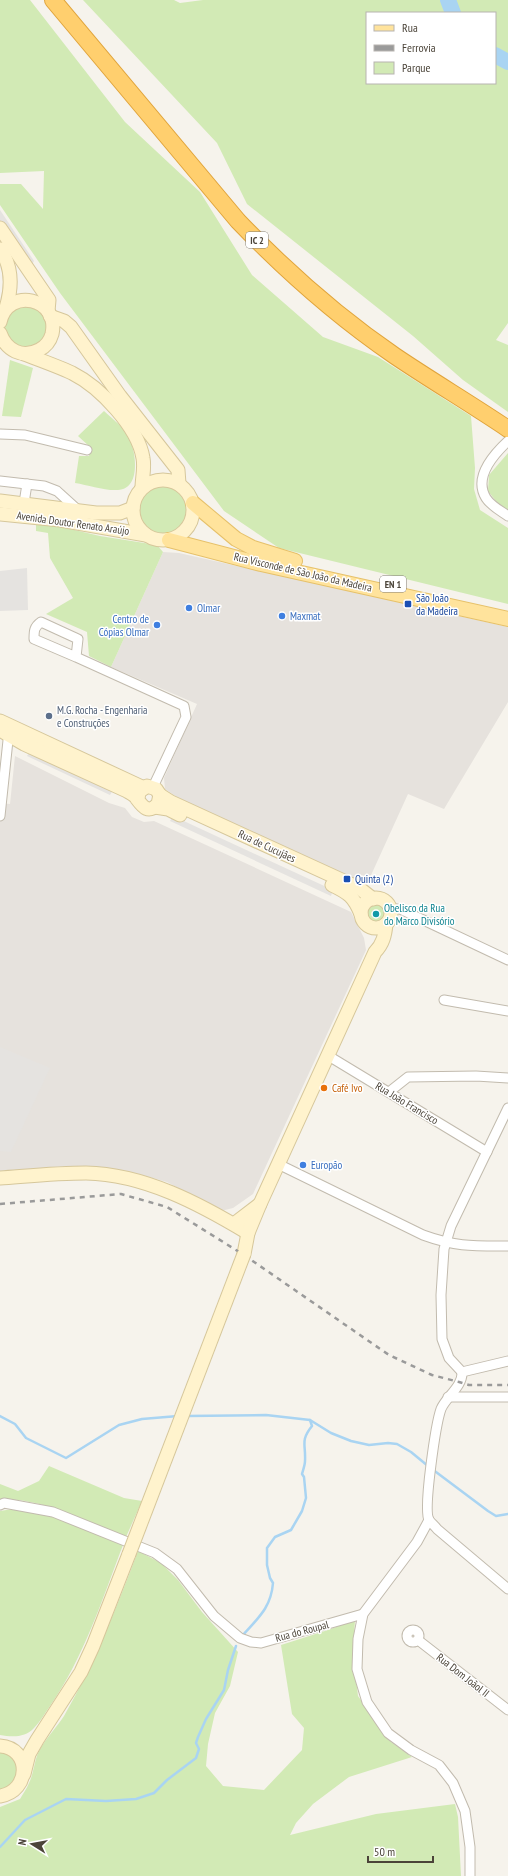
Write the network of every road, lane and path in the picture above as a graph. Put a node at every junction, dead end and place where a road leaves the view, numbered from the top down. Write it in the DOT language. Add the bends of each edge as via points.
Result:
graph roads {
  1 [pos="53,0"];
  2 [pos="61,0"];
  3 [pos="0,228"];
  4 [pos="0,249"];
  5 [pos="49,314"];
  6 [pos="2,316"];
  7 [pos="0,333"];
  8 [pos="4,346"];
  9 [pos="24,354"];
  10 [pos="508,421"];
  11 [pos="508,429"];
  12 [pos="0,434"];
  13 [pos="508,441"];
  14 [pos="86,450"];
  15 [pos="0,481"];
  16 [pos="27,484"];
  17 [pos="180,484"];
  18 [pos="142,488"];
  19 [pos="0,501"];
  20 [pos="24,503"];
  21 [pos="193,503"];
  22 [pos="133,508"];
  23 [pos="78,511"];
  24 [pos="0,514"];
  25 [pos="508,516"];
  26 [pos="146,535"];
  27 [pos="169,540"];
  28 [pos="508,610"];
  29 [pos="508,619"];
  30 [pos="76,657"];
  31 [pos="5,728"];
  32 [pos="150,795"];
  33 [pos="0,816"];
  34 [pos="373,899"];
  35 [pos="390,909"];
  36 [pos="361,914"];
  37 [pos="386,924"];
  38 [pos="368,926"];
  39 [pos="375,952"];
  40 [pos="508,960"];
  41 [pos="444,1000"];
  42 [pos="508,1011"];
  43 [pos="327,1055"];
  44 [pos="508,1078"];
  45 [pos="389,1092"];
  46 [pos="508,1108"];
  47 [pos="487,1152"];
  48 [pos="278,1164"];
  49 [pos="0,1178"];
  50 [pos="260,1204"];
  51 [pos="234,1224"];
  52 [pos="248,1233"];
  53 [pos="445,1242"];
  54 [pos="508,1246"];
  55 [pos="508,1361"];
  56 [pos="462,1372"];
  57 [pos="448,1397"];
  58 [pos="508,1397"];
  59 [pos="0,1505"];
  60 [pos="429,1520"];
  61 [pos="508,1589"];
  62 [pos="363,1614"];
  63 [pos="418,1640"];
  64 [pos="508,1710"];
  65 [pos="37,1740"];
  66 [pos="4,1746"];
  67 [pos="24,1774"];
  68 [pos="0,1796"];
  69 [pos="470,1876"];
  1 -- 11 [label="highway, IC 2" via="238,221 268,252 323,300 395,355"];
  2 -- 10 [label="highway, IC 2" via="272,248 327,296 398,351"];
  3 -- 5 [label="street" via="48,300"];
  4 -- 6 [label="street" via="8,262 11,274 10,298"];
  5 -- 6 [label="street, Rua Visconde de São João da Madeira" via="36,302 28,300 20,301"];
  5 -- 9 [label="street" via="53,328 47,344 33,353"];
  5 -- 17 [label="street, Rua Visconde de São João da Madeira" via="71,327 120,396 178,470"];
  7 -- 8 [label="street"];
  8 -- 9 [label="street"];
  9 -- 18 [label="street" via="74,374 122,415 138,439 144,467"];
  12 -- 14 [label="street" via="25,435"];
  13 -- 25 [label="street" via="490,460 482,484 486,497"];
  15 -- 16 [label="street"];
  16 -- 20 [label="street"];
  16 -- 23 [label="street" via="57,491"];
  17 -- 18 [label="street" via="160,480 150,482"];
  17 -- 21 [label="street, Rua Visconde de São João da Madeira" via="187,490"];
  18 -- 22 [label="street" via="134,500"];
  19 -- 20 [label="street, Avenida Doutor Renato Araújo"];
  20 -- 23 [label="street, Avenida Doutor Renato Araújo"];
  21 -- 27 [label="street" via="194,513 188,526 178,537"];
  21 -- 28 [label="main road, Rua Visconde de São João da Madeira / EN 1" via="236,539 272,555"];
  22 -- 23 [label="street, Avenida Doutor Renato Araújo" via="120,513"];
  22 -- 26 [label="street" via="138,528"];
  24 -- 26 [label="street, Avenida Doutor Renato Araújo" via="60,520"];
  26 -- 27 [label="street, Rua Visconde de São João da Madeira" via="158,540"];
  27 -- 29 [label="main road, Rua Visconde de São João da Madeira / EN 1" via="261,564"];
  30 -- 30 [label="street" via="78,639 41,622 36,625 34,639"];
  30 -- 32 [label="street" via="184,706 186,717"];
  31 -- 32 [label="street, Rua de Cucujães"];
  31 -- 33 [label="street"];
  32 -- 34 [label="street, Rua de Cucujães" via="171,802 359,888"];
  32 -- 36 [label="street, Rua de Cucujães" via="168,809 348,892"];
  34 -- 35 [label="street" via="382,900"];
  34 -- 36 [label="street" via="365,903"];
  35 -- 37 [label="street"];
  35 -- 40 [label="street" via="400,909"];
  36 -- 38 [label="street"];
  37 -- 38 [label="street" via="378,928"];
  37 -- 39 [label="street" via="385,935"];
  38 -- 39 [label="street" via="374,938"];
  39 -- 43 [label="street"];
  41 -- 42 [label="street"];
  43 -- 45 [label="street, Rua João Francisco"];
  43 -- 48 [label="street"];
  44 -- 45 [label="street" via="408,1077"];
  45 -- 47 [label="street, Rua João Francisco"];
  46 -- 47 [label="street"];
  47 -- 53 [label="street"];
  48 -- 50 [label="street"];
  48 -- 53 [label="street" via="423,1235"];
  49 -- 51 [label="street" via="87,1173 126,1178 179,1196"];
  50 -- 51 [label="street"];
  50 -- 52 [label="street"];
  51 -- 52 [label="street"];
  52 -- 65 [label="street, bridge" via="244,1254 93,1646 81,1672"];
  53 -- 54 [label="street" via="465,1246"];
  53 -- 56 [label="street" via="441,1329 449,1358"];
  55 -- 56 [label="street"];
  56 -- 57 [label="street" via="459,1382"];
  57 -- 58 [label="street"];
  57 -- 60 [label="street" via="440,1410 437,1422 429,1484"];
  59 -- 62 [label="street, Rua do Roupal" via="4,1503 53,1512 155,1553 177,1569 214,1616 240,1638 251,1642 261,1642"];
  60 -- 61 [label="street"];
  60 -- 62 [label="street" via="417,1542"];
  62 -- 69 [label="street" via="358,1639 357,1669 367,1702 388,1733 439,1766 453,1783 465,1811 470,1847"];
  63 -- 64 [label="street, Rua Dom Joãol II"];
  65 -- 66 [label="street"];
  65 -- 67 [label="street" via="29,1754"];
  66 -- 67 [label="street" via="21,1760"];
  67 -- 68 [label="street" via="14,1791"];
}
